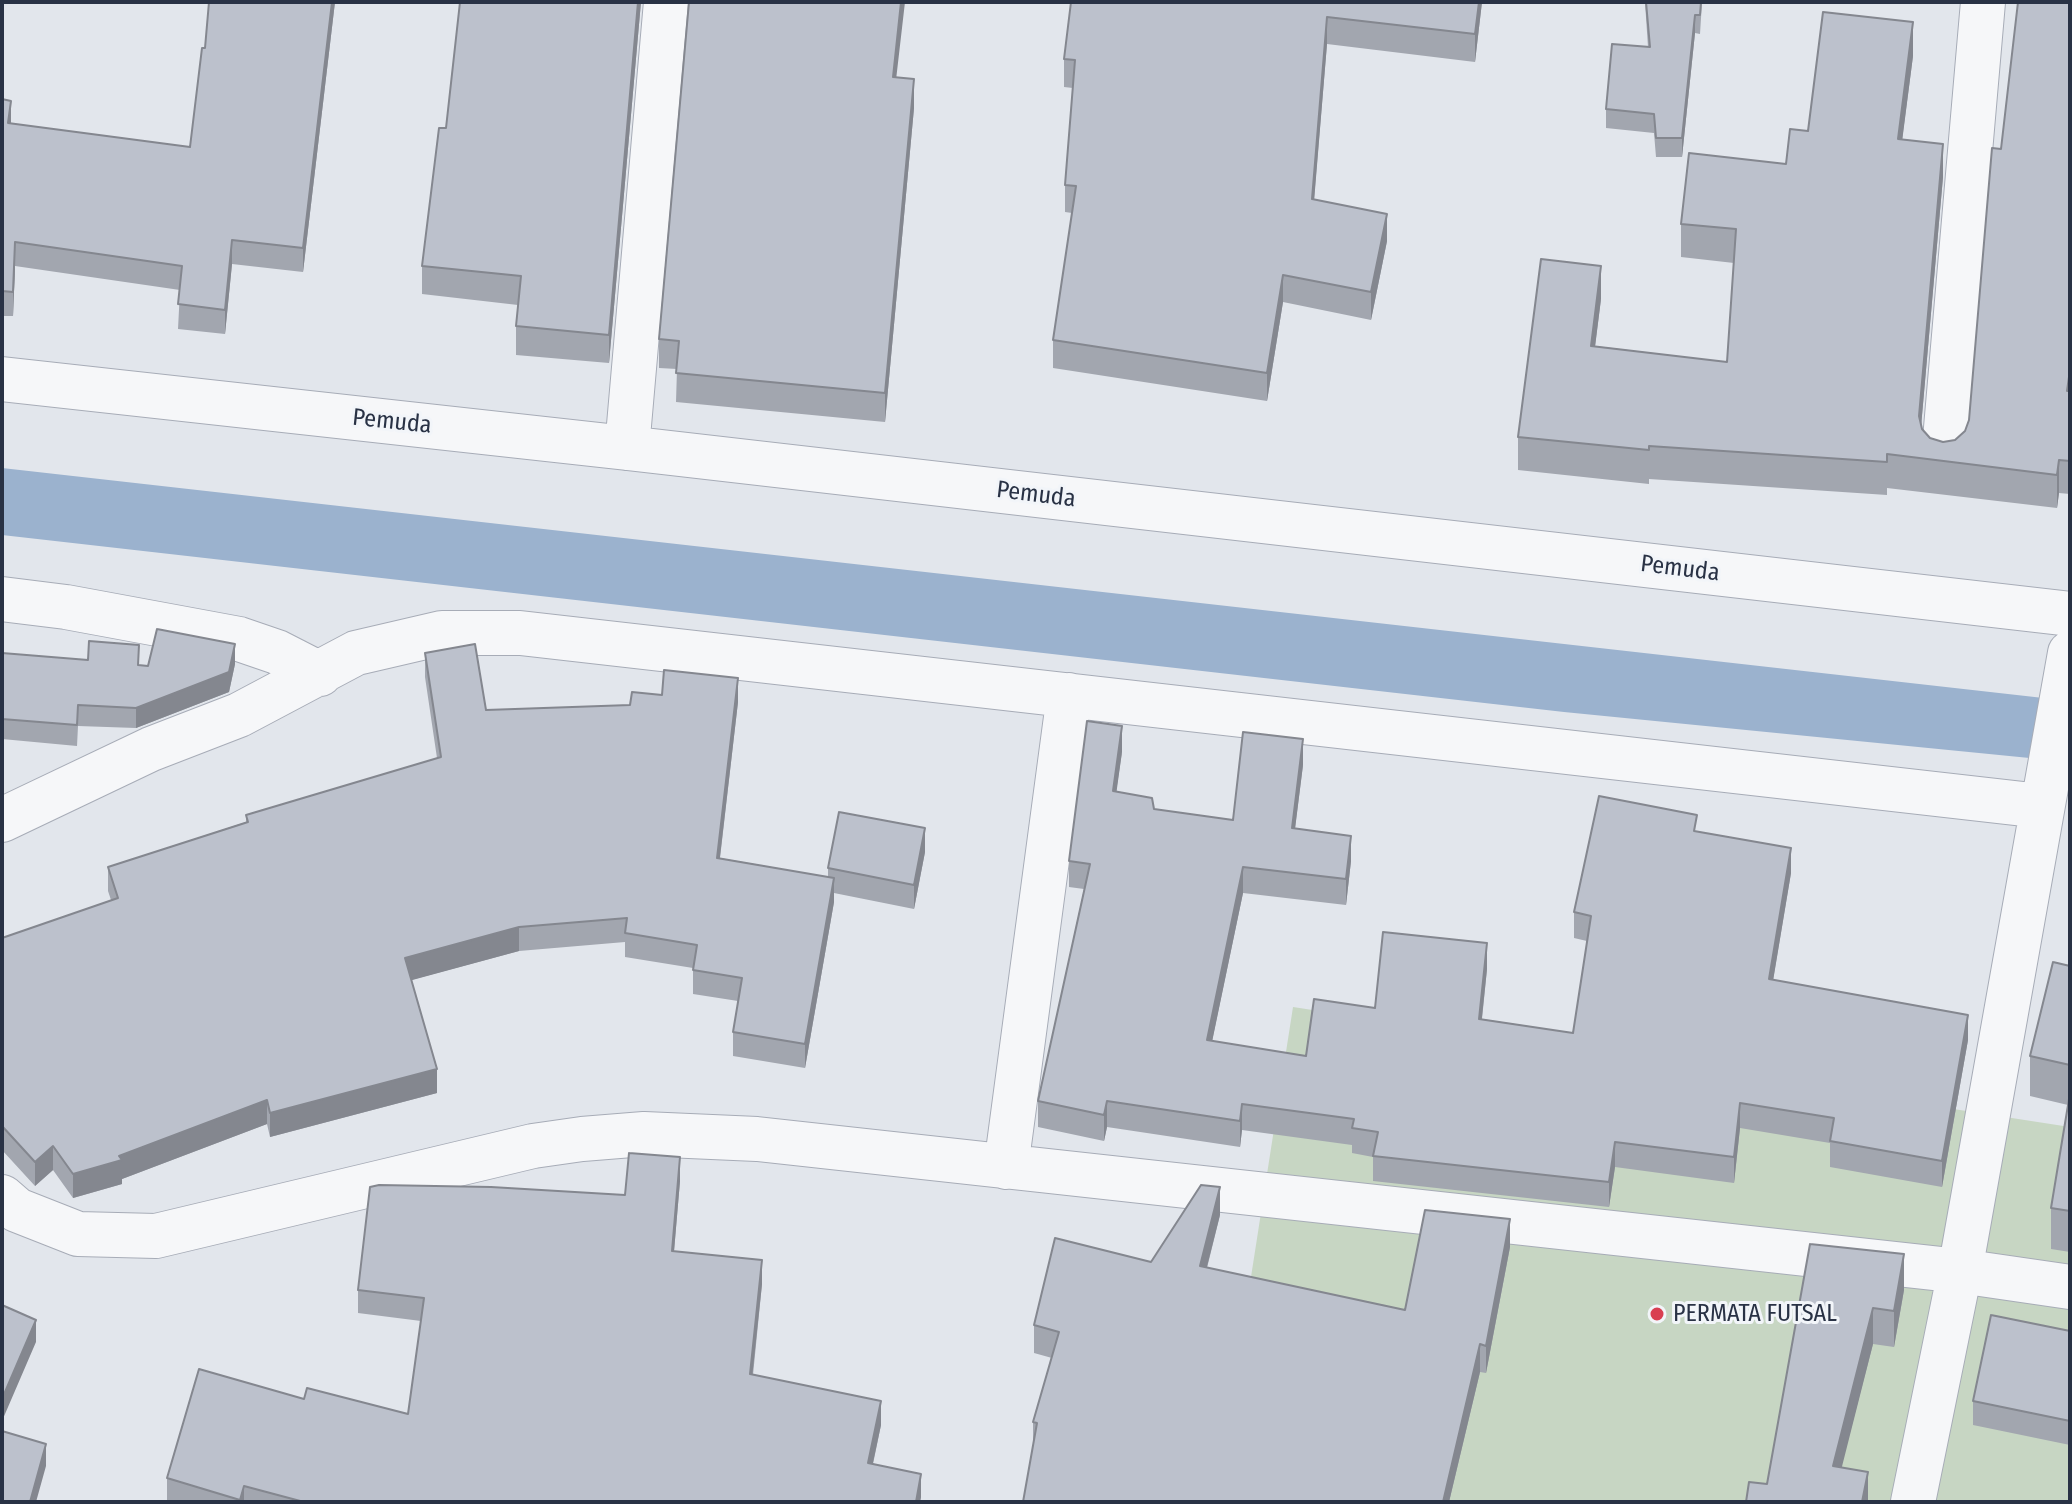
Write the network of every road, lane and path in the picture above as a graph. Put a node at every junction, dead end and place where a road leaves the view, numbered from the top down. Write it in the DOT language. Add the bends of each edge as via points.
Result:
graph roads {
  1 [pos="666,2"];
  2 [pos="1983,2"];
  3 [pos="2,379"];
  4 [pos="627,448"];
  5 [pos="1944,451"];
  6 [pos="2,599"];
  7 [pos="2070,614"];
  8 [pos="2066,672"];
  9 [pos="320,674"];
  10 [pos="1069,695"];
  11 [pos="2046,785"];
  12 [pos="2,820"];
  13 [pos="1006,1167"];
  14 [pos="2,1197"];
  15 [pos="1960,1271"];
  16 [pos="2070,1287"];
  17 [pos="1913,1502"];
  1 -- 4 [label="street"];
  2 -- 5 [label="street"];
  3 -- 4 [label="street, Pemuda"];
  4 -- 7 [label="street, Pemuda"];
  6 -- 9 [label="street" via="239,639"];
  8 -- 11 [label="street"];
  9 -- 10 [label="street" via="356,653 442,633 520,633"];
  9 -- 12 [label="street"];
  10 -- 11 [label="street"];
  10 -- 13 [label="street"];
  11 -- 15 [label="street"];
  13 -- 14 [label="street" via="757,1139 644,1134 533,1146 156,1236 78,1234 17,1210"];
  13 -- 15 [label="street"];
  15 -- 16 [label="street"];
  15 -- 17 [label="street"];
}
